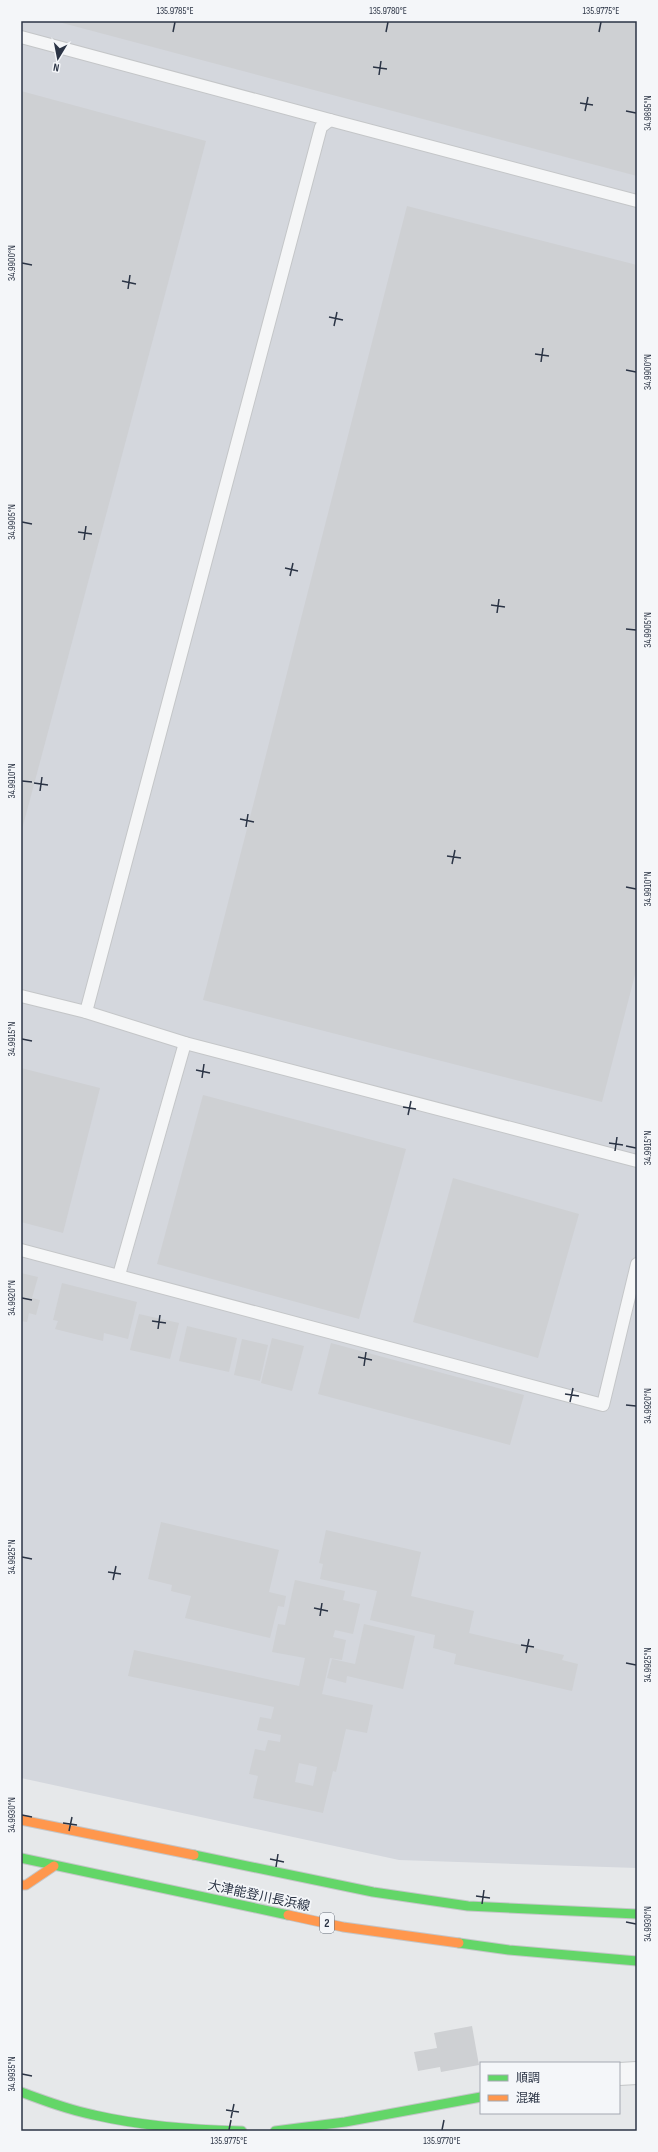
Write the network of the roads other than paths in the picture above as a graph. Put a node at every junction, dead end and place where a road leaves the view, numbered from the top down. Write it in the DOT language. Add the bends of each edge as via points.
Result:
graph roads {
  1 [pos="21,37"];
  2 [pos="330,120"];
  3 [pos="637,201"];
  4 [pos="21,996"];
  5 [pos="86,1012"];
  6 [pos="184,1043"];
  7 [pos="637,1161"];
  8 [pos="21,1250"];
  9 [pos="637,1264"];
  10 [pos="119,1275"];
  11 [pos="21,1820"];
  12 [pos="21,1858"];
  13 [pos="54,1866"];
  14 [pos="21,1885"];
  15 [pos="637,1914"];
  16 [pos="637,1961"];
  17 [pos="637,2073"];
  18 [pos="620,2074"];
  19 [pos="21,2092"];
  20 [pos="480,2097"];
  21 [pos="242,2131"];
  22 [pos="275,2131"];
  1 -- 2 [label="lane"];
  2 -- 3 [label="lane"];
  2 -- 5 [label="lane" via="321,127"];
  4 -- 5 [label="lane"];
  5 -- 6 [label="lane"];
  6 -- 7 [label="lane"];
  6 -- 10 [label="lane"];
  8 -- 10 [label="lane"];
  9 -- 10 [label="lane" via="603,1405"];
  11 -- 15 [label="main road, 大津能登川長浜線" via="373,1892 468,1906"];
  12 -- 13 [label="main road, 大津能登川長浜線 / 2"];
  13 -- 14 [label="main road" via="26,1886"];
  13 -- 16 [label="main road, 大津能登川長浜線 / 2" via="342,1927 509,1950"];
  17 -- 18 [label="street"];
  19 -- 21 [label="main road" via="73,2111 120,2120"];
  20 -- 22 [label="main road" via="353,2121"];
}
